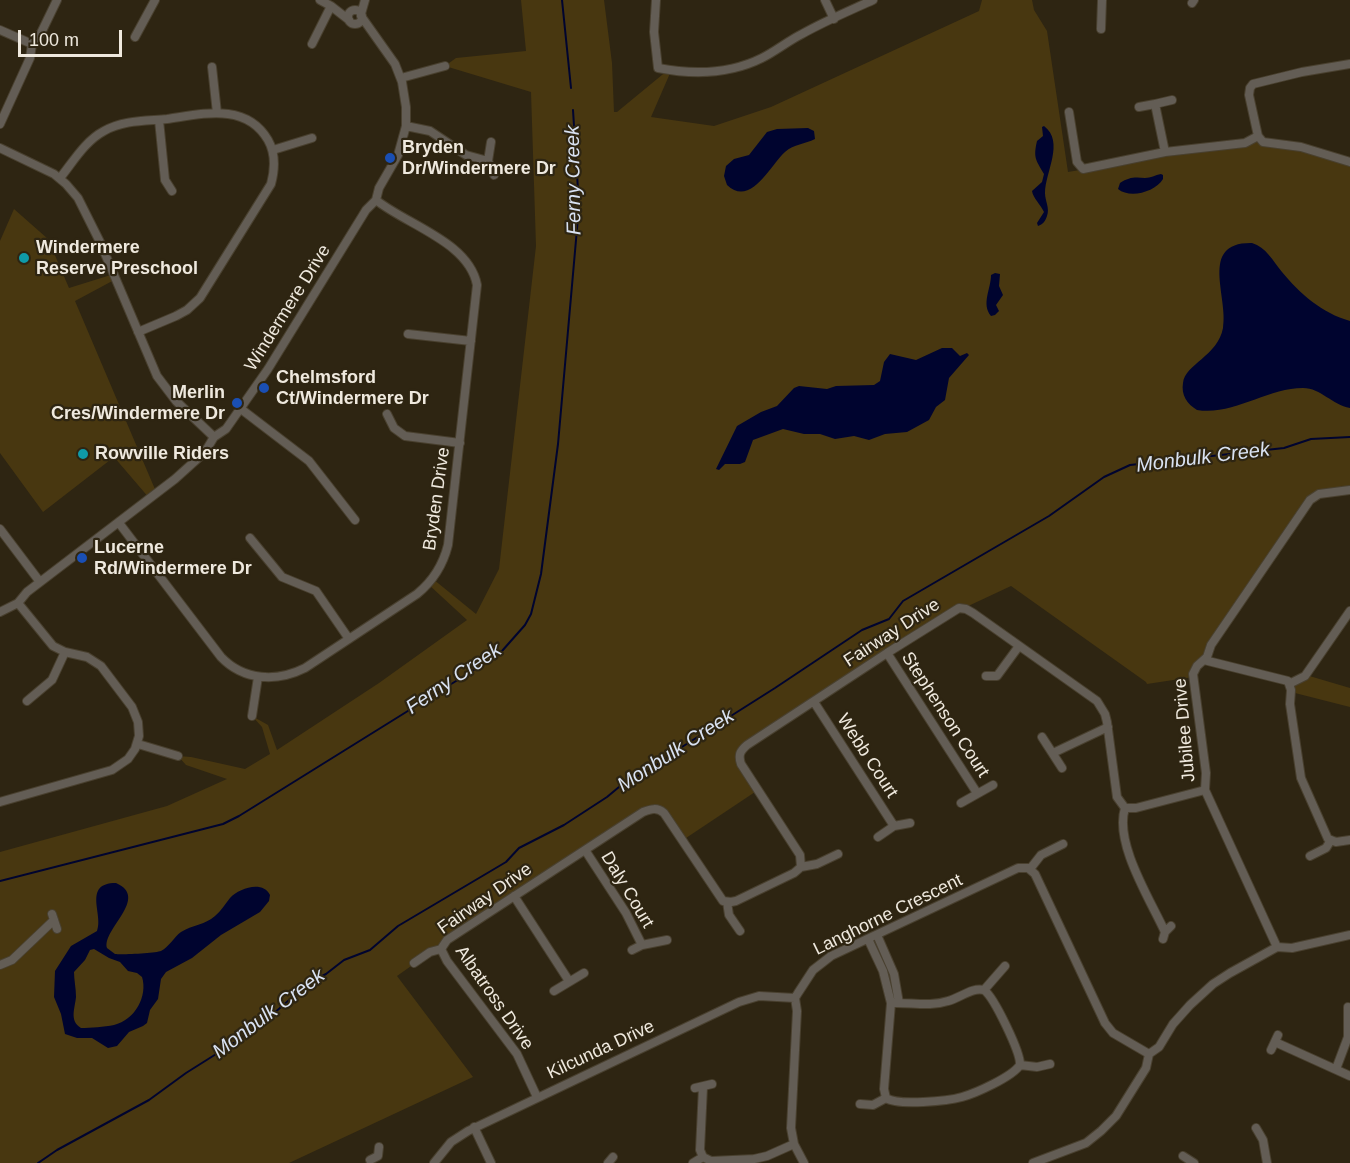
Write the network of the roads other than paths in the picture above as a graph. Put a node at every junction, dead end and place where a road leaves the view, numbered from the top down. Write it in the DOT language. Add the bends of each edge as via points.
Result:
graph roads {
  1 [pos="57,0"];
  2 [pos="154,0"];
  3 [pos="320,0"];
  4 [pos="363,0"];
  5 [pos="656,0"];
  6 [pos="825,0"];
  7 [pos="873,0"];
  8 [pos="1102,0"];
  9 [pos="332,6"];
  10 [pos="357,13"];
  11 [pos="834,19"];
  12 [pos="351,22"];
  13 [pos="1101,29"];
  14 [pos="0,30"];
  15 [pos="373,32"];
  16 [pos="135,37"];
  17 [pos="32,44"];
  18 [pos="312,44"];
  19 [pos="1350,64"];
  20 [pos="445,66"];
  21 [pos="212,68"];
  22 [pos="401,78"];
  23 [pos="1172,100"];
  24 [pos="1155,104"];
  25 [pos="1139,107"];
  26 [pos="1069,112"];
  27 [pos="217,113"];
  28 [pos="159,120"];
  29 [pos="0,124"];
  30 [pos="405,126"];
  31 [pos="1258,136"];
  32 [pos="312,138"];
  33 [pos="491,142"];
  34 [pos="0,148"];
  35 [pos="273,150"];
  36 [pos="1165,152"];
  37 [pos="488,161"];
  38 [pos="1350,162"];
  39 [pos="494,175"];
  40 [pos="60,178"];
  41 [pos="172,191"];
  42 [pos="376,200"];
  43 [pos="138,332"];
  44 [pos="408,334"];
  45 [pos="471,341"];
  46 [pos="242,410"];
  47 [pos="387,414"];
  48 [pos="214,437"];
  49 [pos="460,442"];
  50 [pos="1350,490"];
  51 [pos="355,519"];
  52 [pos="119,523"];
  53 [pos="0,529"];
  54 [pos="250,538"];
  55 [pos="40,582"];
  56 [pos="18,603"];
  57 [pos="1350,611"];
  58 [pos="0,612"];
  59 [pos="349,639"];
  60 [pos="1019,646"];
  61 [pos="65,652"];
  62 [pos="887,653"];
  63 [pos="1204,660"];
  64 [pos="986,676"];
  65 [pos="258,677"];
  66 [pos="1289,684"];
  67 [pos="27,701"];
  68 [pos="814,702"];
  69 [pos="252,716"];
  70 [pos="1108,727"];
  71 [pos="1042,737"];
  72 [pos="138,744"];
  73 [pos="1053,753"];
  74 [pos="178,756"];
  75 [pos="1062,768"];
  76 [pos="993,785"];
  77 [pos="1205,790"];
  78 [pos="978,793"];
  79 [pos="0,802"];
  80 [pos="961,803"];
  81 [pos="1125,808"];
  82 [pos="910,823"];
  83 [pos="894,826"];
  84 [pos="878,837"];
  85 [pos="1331,840"];
  86 [pos="1350,840"];
  87 [pos="1063,844"];
  88 [pos="585,850"];
  89 [pos="838,854"];
  90 [pos="1310,856"];
  91 [pos="801,867"];
  92 [pos="1030,869"];
  93 [pos="514,896"];
  94 [pos="727,902"];
  95 [pos="57,929"];
  96 [pos="740,931"];
  97 [pos="1166,932"];
  98 [pos="877,935"];
  99 [pos="1350,935"];
  100 [pos="868,939"];
  101 [pos="667,940"];
  102 [pos="642,945"];
  103 [pos="1277,947"];
  104 [pos="441,949"];
  105 [pos="632,950"];
  106 [pos="414,963"];
  107 [pos="0,965"];
  108 [pos="1005,966"];
  109 [pos="584,973"];
  110 [pos="569,981"];
  111 [pos="984,990"];
  112 [pos="554,991"];
  113 [pos="795,998"];
  114 [pos="895,1003"];
  115 [pos="1346,1007"];
  116 [pos="1275,1042"];
  117 [pos="1149,1054"];
  118 [pos="1050,1064"];
  119 [pos="1020,1065"];
  120 [pos="1336,1069"];
  121 [pos="1350,1076"];
  122 [pos="712,1084"];
  123 [pos="537,1097"];
  124 [pos="886,1098"];
  125 [pos="860,1104"];
  126 [pos="474,1127"];
  127 [pos="1256,1128"];
  128 [pos="794,1144"];
  129 [pos="379,1147"];
  130 [pos="703,1157"];
  131 [pos="385,1163"];
  132 [pos="434,1163"];
  133 [pos="491,1163"];
  134 [pos="693,1163"];
  135 [pos="804,1163"];
  136 [pos="1036,1163"];
  137 [pos="1267,1163"];
  1 -- 17 [label="street"];
  2 -- 16 [label="street"];
  3 -- 9 [label="street, Windermere Drive"];
  4 -- 10 [label="street"];
  5 -- 11 [label="street" via="658,68 683,72 721,71 752,63"];
  6 -- 11 [label="street"];
  7 -- 11 [label="street"];
  8 -- 13 [label="street"];
  9 -- 10 [label="street, Windermere Drive"];
  9 -- 12 [label="street, Windermere Drive"];
  9 -- 18 [label="street"];
  10 -- 12 [label="street" via="360,21"];
  10 -- 12 [label="street" via="348,14"];
  10 -- 15 [label="street, Windermere Drive"];
  12 -- 15 [label="street, Windermere Drive"];
  14 -- 17 [label="street"];
  15 -- 22 [label="street, Windermere Drive"];
  17 -- 29 [label="street"];
  19 -- 31 [label="street" via="1253,84 1249,95"];
  20 -- 22 [label="street"];
  21 -- 27 [label="street"];
  22 -- 30 [label="street, Windermere Drive"];
  23 -- 24 [label="street"];
  24 -- 25 [label="street"];
  24 -- 36 [label="street"];
  26 -- 36 [label="street" via="1077,162 1083,170"];
  27 -- 28 [label="street"];
  27 -- 35 [label="street" via="251,121"];
  28 -- 40 [label="street" via="124,123 104,131 88,143"];
  28 -- 41 [label="street" via="165,180"];
  30 -- 37 [label="street" via="430,131 466,155"];
  30 -- 42 [label="street, Windermere Drive" via="398,154"];
  31 -- 36 [label="street" via="1245,143"];
  31 -- 38 [label="street" via="1263,142 1301,147"];
  32 -- 35 [label="street"];
  33 -- 37 [label="street"];
  34 -- 40 [label="street"];
  35 -- 43 [label="street" via="271,184 206,291 182,313"];
  37 -- 39 [label="street"];
  40 -- 43 [label="street" via="88,216"];
  42 -- 45 [label="street, Bryden Drive" via="455,249 468,263 477,290"];
  42 -- 46 [label="street, Windermere Drive" via="366,210"];
  43 -- 48 [label="street" via="166,390"];
  44 -- 45 [label="street"];
  45 -- 49 [label="street, Bryden Drive"];
  46 -- 48 [label="street, Windermere Drive"];
  46 -- 51 [label="street" via="309,461"];
  47 -- 49 [label="street" via="394,428 405,436"];
  48 -- 52 [label="street, Windermere Drive" via="208,449 190,466"];
  49 -- 59 [label="street, Bryden Drive" via="448,545 439,569 417,594"];
  50 -- 63 [label="street, Jubilee Drive" via="1319,494 1310,500"];
  52 -- 55 [label="street, Windermere Drive"];
  52 -- 65 [label="street, Bryden Drive" via="225,661"];
  53 -- 55 [label="street"];
  54 -- 59 [label="street" via="282,577 316,591"];
  55 -- 56 [label="street, Windermere Drive"];
  56 -- 58 [label="street, Windermere Drive"];
  56 -- 61 [label="street" via="49,642"];
  57 -- 66 [label="street" via="1305,676"];
  59 -- 65 [label="street, Bryden Drive" via="298,671 279,677"];
  60 -- 62 [label="street, Fairway Drive" via="962,608"];
  60 -- 64 [label="street" via="999,679"];
  60 -- 70 [label="street, Fairway Drive" via="1097,701"];
  61 -- 67 [label="street" via="52,680"];
  61 -- 72 [label="street" via="87,657 105,671 135,712"];
  62 -- 68 [label="street, Fairway Drive"];
  62 -- 78 [label="street, Stephenson Court"];
  63 -- 66 [label="street" via="1282,678"];
  63 -- 77 [label="street, Jubilee Drive" via="1192,677"];
  65 -- 69 [label="street"];
  66 -- 85 [label="street" via="1302,784"];
  68 -- 83 [label="street, Webb Court"];
  68 -- 91 [label="street, Fairway Drive" via="747,745 739,755 800,855"];
  70 -- 73 [label="street"];
  70 -- 81 [label="street, Fairway Drive" via="1117,797"];
  71 -- 73 [label="street"];
  72 -- 74 [label="street"];
  72 -- 79 [label="street" via="124,763 112,770"];
  73 -- 75 [label="street"];
  76 -- 78 [label="street, Stephenson Court"];
  77 -- 81 [label="street"];
  77 -- 103 [label="street, Jubilee Drive"];
  78 -- 80 [label="street, Stephenson Court"];
  81 -- 97 [label="street" via="1121,824 1125,846"];
  82 -- 83 [label="street, Webb Court"];
  83 -- 84 [label="street, Webb Court"];
  85 -- 86 [label="street"];
  85 -- 90 [label="street" via="1326,848"];
  87 -- 92 [label="street, Langhorne Crescent" via="1041,855"];
  88 -- 93 [label="street, Fairway Drive"];
  88 -- 94 [label="street, Fairway Drive" via="643,812 659,809 719,898"];
  88 -- 102 [label="street, Daly Court"];
  89 -- 91 [label="street"];
  91 -- 94 [label="street"];
  92 -- 98 [label="street, Langhorne Crescent" via="1018,868"];
  92 -- 117 [label="street" via="1105,1023 1113,1033"];
  93 -- 104 [label="street, Fairway Drive" via="447,940"];
  93 -- 110 [label="street"];
  94 -- 96 [label="street, Fairway Drive" via="729,915"];
  95 -- 107 [label="street" via="53,917 12,960"];
  98 -- 100 [label="street, Langhorne Crescent"];
  98 -- 114 [label="street" via="894,974"];
  99 -- 103 [label="street" via="1292,948"];
  100 -- 113 [label="street, Langhorne Crescent" via="817,966"];
  100 -- 114 [label="street"];
  101 -- 102 [label="street, Daly Court"];
  102 -- 105 [label="street, Daly Court"];
  103 -- 117 [label="street" via="1205,990"];
  104 -- 106 [label="street, Fairway Drive"];
  104 -- 123 [label="street, Albatross Drive" via="517,1054"];
  108 -- 111 [label="street"];
  109 -- 110 [label="street"];
  110 -- 112 [label="street"];
  111 -- 114 [label="street" via="938,1003"];
  111 -- 119 [label="street" via="992,998"];
  113 -- 123 [label="street, Kilcunda Drive" via="747,999"];
  113 -- 128 [label="street" via="791,1119"];
  114 -- 124 [label="street"];
  115 -- 120 [label="street" via="1348,1037"];
  116 -- 120 [label="street"];
  117 -- 136 [label="street" via="1146,1068 1109,1124 1086,1143"];
  118 -- 119 [label="street"];
  119 -- 124 [label="street" via="1011,1075 962,1097 900,1102"];
  120 -- 121 [label="street"];
  122 -- 130 [label="street" via="699,1088"];
  123 -- 126 [label="street, Kilcunda Drive"];
  124 -- 125 [label="street" via="873,1105"];
  126 -- 132 [label="street, Kilcunda Drive" via="451,1142"];
  126 -- 133 [label="street"];
  127 -- 137 [label="street" via="1263,1140"];
  128 -- 130 [label="street" via="759,1159 716,1162"];
  128 -- 135 [label="street"];
  129 -- 131 [label="street" via="374,1158"];
  130 -- 134 [label="street"];
}
